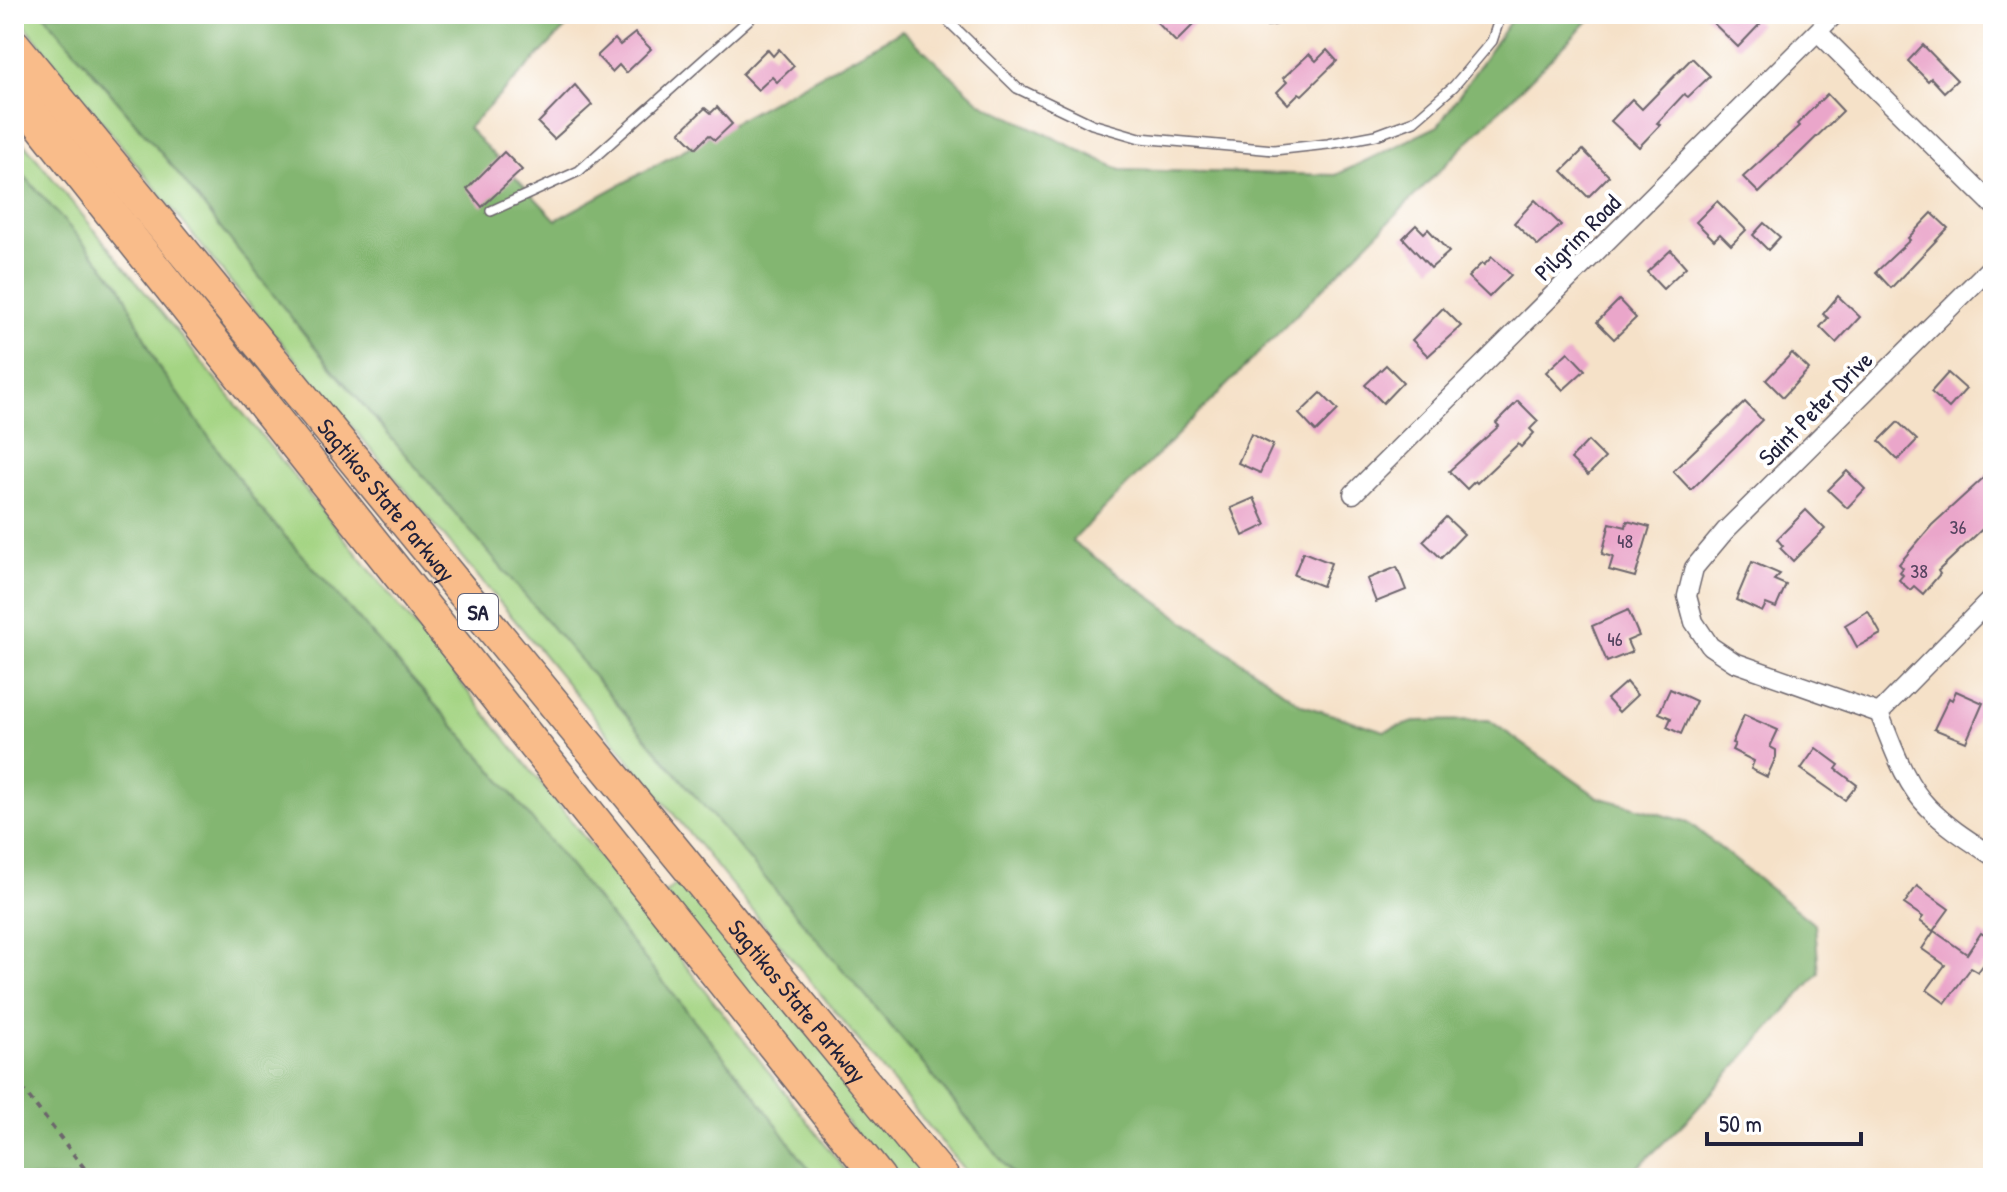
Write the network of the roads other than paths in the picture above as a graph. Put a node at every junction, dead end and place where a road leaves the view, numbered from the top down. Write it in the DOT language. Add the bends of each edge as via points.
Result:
graph roads {
  1 [pos="755,14"];
  2 [pos="941,14"];
  3 [pos="1248,14"];
  4 [pos="1285,14"];
  5 [pos="1501,14"];
  6 [pos="1835,14"];
  7 [pos="1818,32"];
  8 [pos="14,45"];
  9 [pos="14,91"];
  10 [pos="1993,205"];
  11 [pos="491,211"];
  12 [pos="1993,265"];
  13 [pos="1353,494"];
  14 [pos="1993,597"];
  15 [pos="1879,713"];
  16 [pos="1993,856"];
  17 [pos="879,1178"];
  18 [pos="943,1178"];
  1 -- 11 [label="lane" via="579,171"];
  2 -- 5 [label="lane" via="1017,88 1092,124 1140,138 1274,150 1376,135 1414,121 1454,86 1492,41"];
  3 -- 4 [label="lane" via="1266,22"];
  6 -- 7 [label="street, Pilgrim Road"];
  7 -- 10 [label="street"];
  7 -- 13 [label="street, Pilgrim Road"];
  8 -- 18 [label="highway, Sagtikos State Parkway / SA"];
  9 -- 17 [label="highway, Sagtikos State Parkway / SA"];
  12 -- 15 [label="street, Saint Peter Drive" via="1694,568 1687,596 1694,622 1710,646 1734,662"];
  14 -- 15 [label="street"];
  15 -- 16 [label="street" via="1901,768 1926,805"];
}
